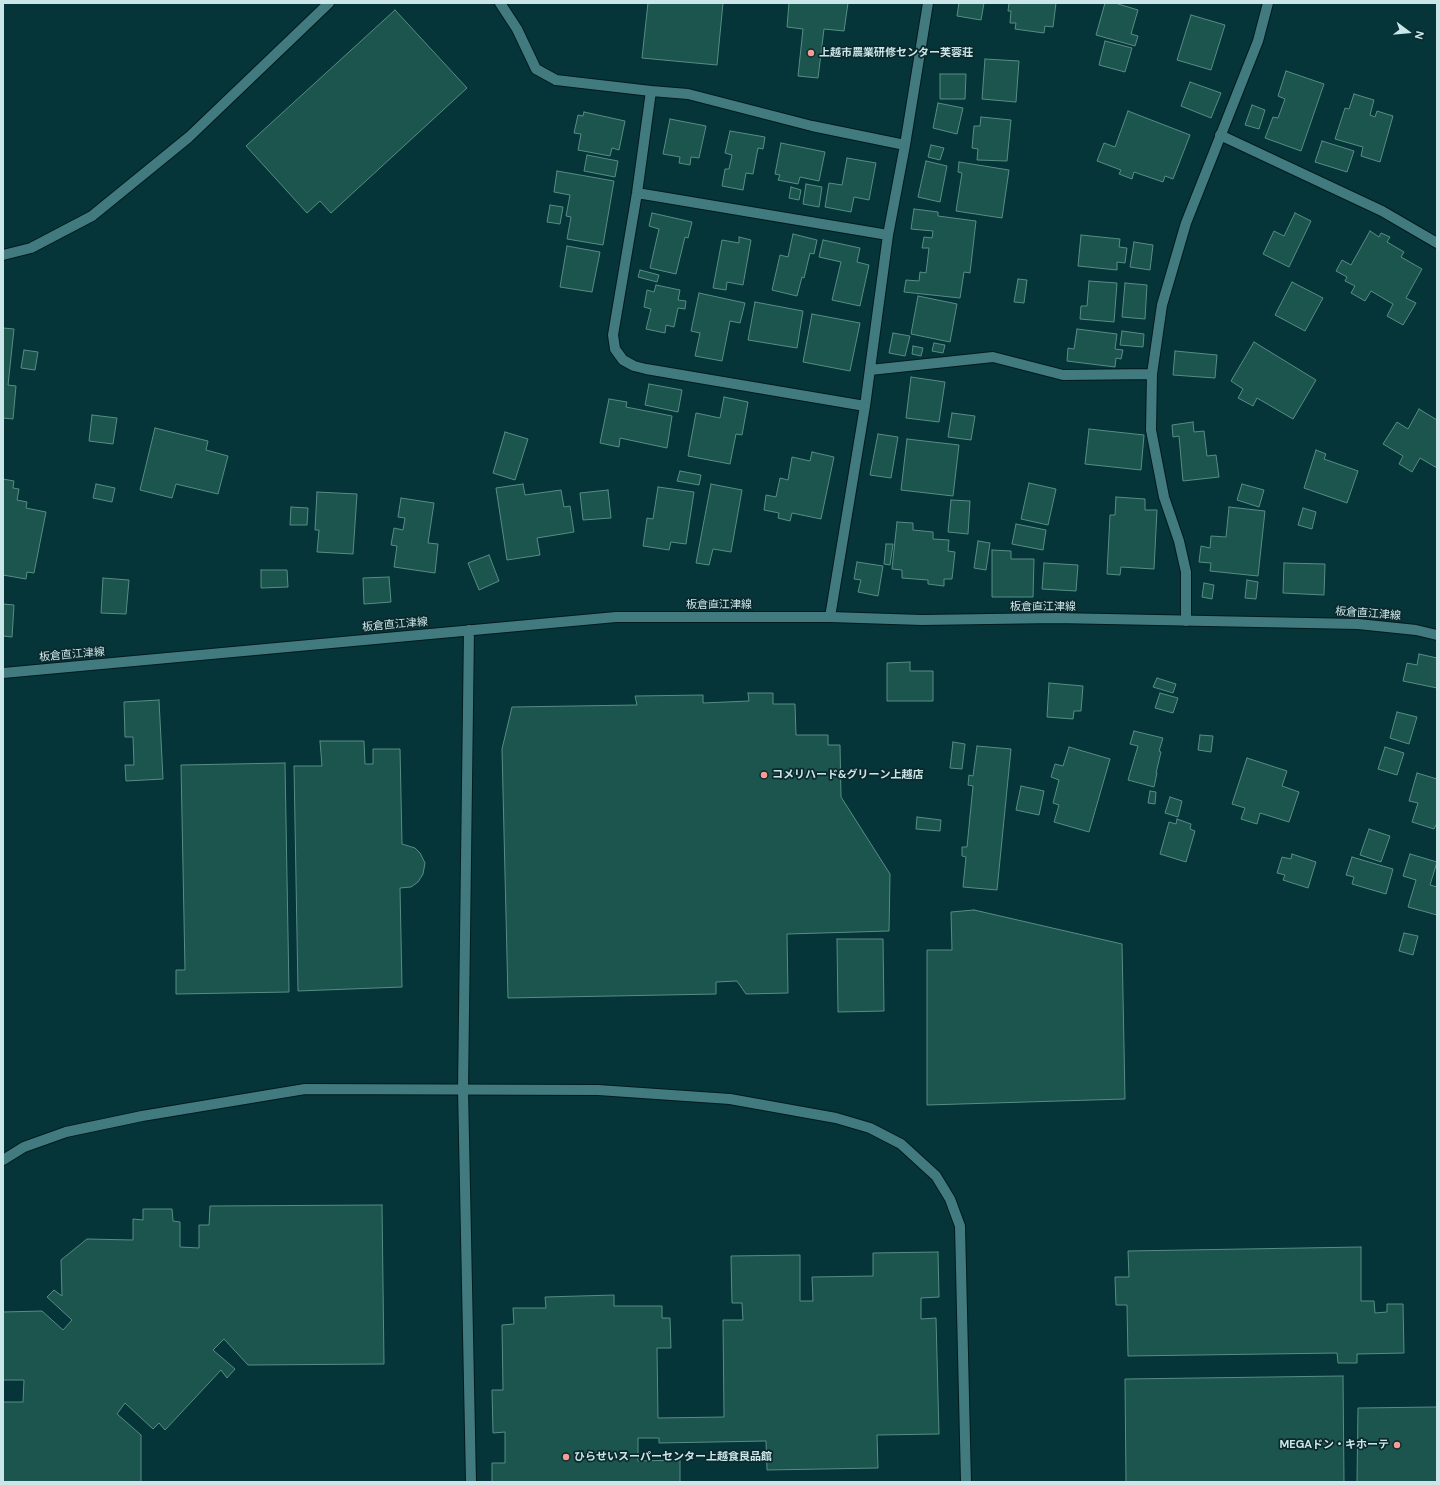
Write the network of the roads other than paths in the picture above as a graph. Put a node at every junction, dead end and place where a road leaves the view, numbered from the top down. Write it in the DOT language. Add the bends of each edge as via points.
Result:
graph roads {
  1 [pos="329,3"];
  2 [pos="500,3"];
  3 [pos="928,3"];
  4 [pos="1268,3"];
  5 [pos="651,91"];
  6 [pos="1220,135"];
  7 [pos="905,145"];
  8 [pos="637,193"];
  9 [pos="888,235"];
  10 [pos="1437,243"];
  11 [pos="3,255"];
  12 [pos="870,370"];
  13 [pos="1152,374"];
  14 [pos="865,406"];
  15 [pos="830,617"];
  16 [pos="1186,621"];
  17 [pos="469,630"];
  18 [pos="1437,635"];
  19 [pos="3,673"];
  20 [pos="464,1089"];
  21 [pos="3,1160"];
  22 [pos="471,1482"];
  23 [pos="966,1482"];
  1 -- 11 [label="street" via="189,137 92,216 31,248"];
  2 -- 5 [label="street" via="518,29 536,70 556,80"];
  3 -- 7 [label="street"];
  4 -- 6 [label="street" via="1258,41"];
  5 -- 7 [label="street" via="688,94 812,126"];
  5 -- 8 [label="street"];
  6 -- 10 [label="street" via="1382,211"];
  6 -- 13 [label="street" via="1186,223 1162,305"];
  7 -- 9 [label="street"];
  8 -- 9 [label="street"];
  8 -- 14 [label="street" via="612,335 615,349 623,360 646,369"];
  9 -- 12 [label="street"];
  12 -- 13 [label="street" via="993,357 1064,375"];
  12 -- 14 [label="street"];
  13 -- 16 [label="street" via="1151,430 1164,497 1179,541 1186,572"];
  14 -- 15 [label="street"];
  15 -- 16 [label="street, 板倉直江津線"];
  15 -- 17 [label="street, 板倉直江津線" via="616,617"];
  16 -- 18 [label="street, 板倉直江津線" via="1358,624 1416,630"];
  17 -- 19 [label="street, 板倉直江津線"];
  17 -- 20 [label="street"];
  20 -- 21 [label="street" via="305,1089 142,1116 66,1132 24,1147"];
  20 -- 22 [label="street"];
  20 -- 23 [label="street" via="598,1090 730,1099 836,1118 870,1128 902,1144 936,1176 950,1199 960,1226"];
}
